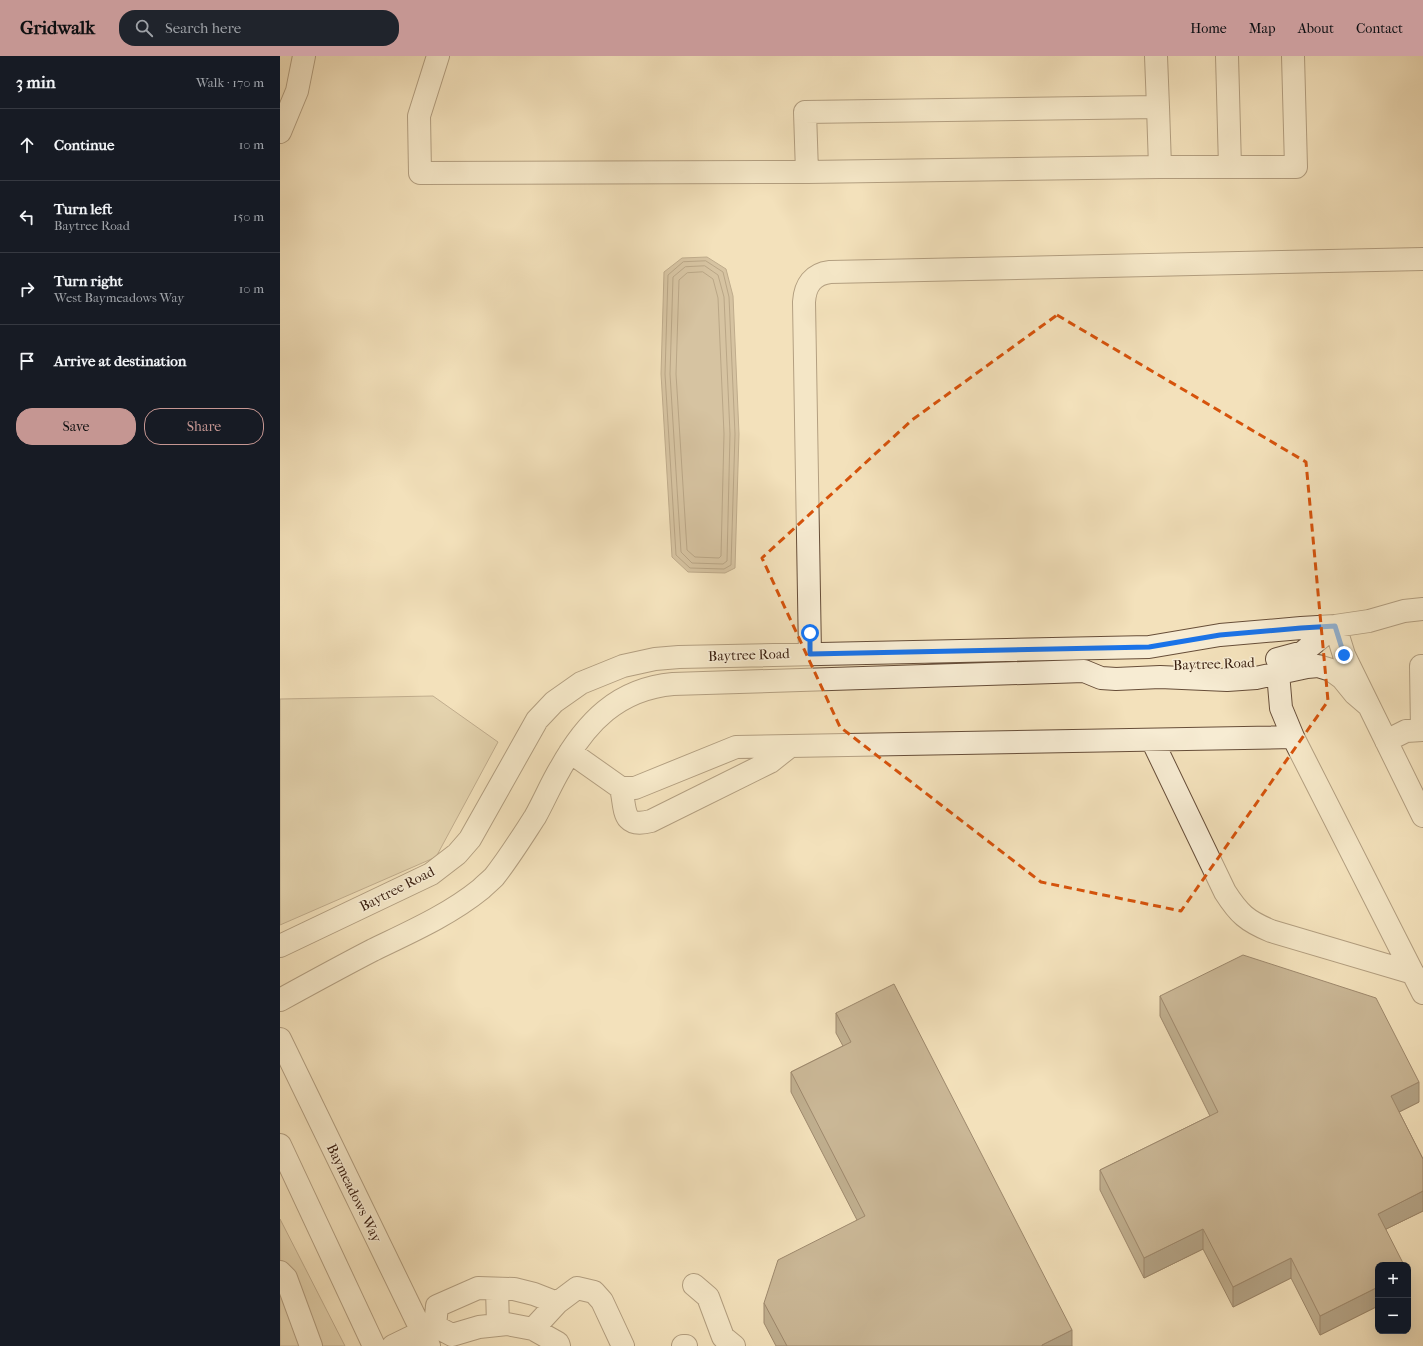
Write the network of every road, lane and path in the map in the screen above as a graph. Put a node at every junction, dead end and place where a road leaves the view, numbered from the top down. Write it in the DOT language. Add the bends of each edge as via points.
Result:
graph roads {
  1 [pos="304,56"];
  2 [pos="438,56"];
  3 [pos="1156,56"];
  4 [pos="1227,56"];
  5 [pos="1293,56"];
  6 [pos="1158,107"];
  7 [pos="280,132"];
  8 [pos="1160,167"];
  9 [pos="1230,167"];
  10 [pos="806,172"];
  11 [pos="1423,259"];
  12 [pos="1423,609"];
  13 [pos="1335,626"];
  14 [pos="810,654"];
  15 [pos="1423,666"];
  16 [pos="1084,671"];
  17 [pos="1278,673"];
  18 [pos="1369,706"];
  19 [pos="1422,730"];
  20 [pos="1293,737"];
  21 [pos="1152,740"];
  22 [pos="1386,741"];
  23 [pos="789,747"];
  24 [pos="570,752"];
  25 [pos="621,788"];
  26 [pos="1423,816"];
  27 [pos="280,946"];
  28 [pos="1413,973"];
  29 [pos="1423,992"];
  30 [pos="280,1000"];
  31 [pos="280,1039"];
  32 [pos="280,1145"];
  33 [pos="280,1272"];
  34 [pos="694,1285"];
  35 [pos="497,1289"];
  36 [pos="557,1303"];
  37 [pos="498,1325"];
  38 [pos="533,1328"];
  39 [pos="429,1334"];
  40 [pos="311,1346"];
  41 [pos="374,1346"];
  42 [pos="393,1346"];
  43 [pos="559,1346"];
  44 [pos="623,1346"];
  45 [pos="734,1346"];
  1 -- 7 [label="street" via="297,91"];
  2 -- 10 [label="street" via="419,116 420,173"];
  3 -- 6 [label="street"];
  4 -- 9 [label="street"];
  5 -- 9 [label="street" via="1296,167"];
  6 -- 8 [label="street"];
  6 -- 10 [label="street" via="806,112"];
  8 -- 9 [label="street"];
  8 -- 10 [label="street"];
  11 -- 14 [label="street" via="830,272 813,278 806,288 804,302"];
  12 -- 13 [label="street"];
  13 -- 14 [label="street, Baytree Road" via="1220,635 1149,647"];
  13 -- 16 [label="street, Baytree Road" via="1303,652 1246,666 1138,666"];
  13 -- 18 [label="street" via="1344,655"];
  14 -- 27 [label="street, Baytree Road" via="655,659 623,666 581,683 554,702 536,720 470,839 457,854 431,874"];
  15 -- 19 [label="street"];
  16 -- 17 [label="street, Baytree Road" via="1101,678 1116,679 1160,677 1226,680 1256,678"];
  16 -- 24 [label="street, Baytree Road" via="657,686 641,690 611,706 595,720"];
  17 -- 18 [label="street, Baytree Road" via="1318,666 1331,670"];
  17 -- 20 [label="street" via="1281,708"];
  18 -- 22 [label="street"];
  19 -- 22 [label="street" via="1406,731"];
  20 -- 21 [label="street"];
  20 -- 28 [label="street"];
  21 -- 23 [label="street"];
  21 -- 28 [label="street" via="1226,892 1233,905 1245,918 1271,931"];
  22 -- 26 [label="street"];
  23 -- 25 [label="street" via="731,748 635,788"];
  23 -- 25 [label="street" via="766,764 645,823 633,822 627,817"];
  24 -- 25 [label="street"];
  24 -- 30 [label="street, Baytree Road" via="506,862 492,879 468,900"];
  28 -- 29 [label="street"];
  31 -- 39 [label="street, Baymeadows Way"];
  32 -- 41 [label="street"];
  33 -- 40 [label="street" via="286,1278"];
  34 -- 45 [label="street" via="708,1297 723,1337"];
  35 -- 36 [label="street" via="534,1294"];
  35 -- 37 [label="street"];
  35 -- 39 [label="street" via="478,1288 437,1306"];
  36 -- 38 [label="street"];
  36 -- 44 [label="street" via="577,1288 594,1292 602,1301"];
  37 -- 38 [label="street"];
  37 -- 39 [label="street" via="479,1327 452,1335"];
  38 -- 43 [label="street"];
  39 -- 42 [label="street"];
}
